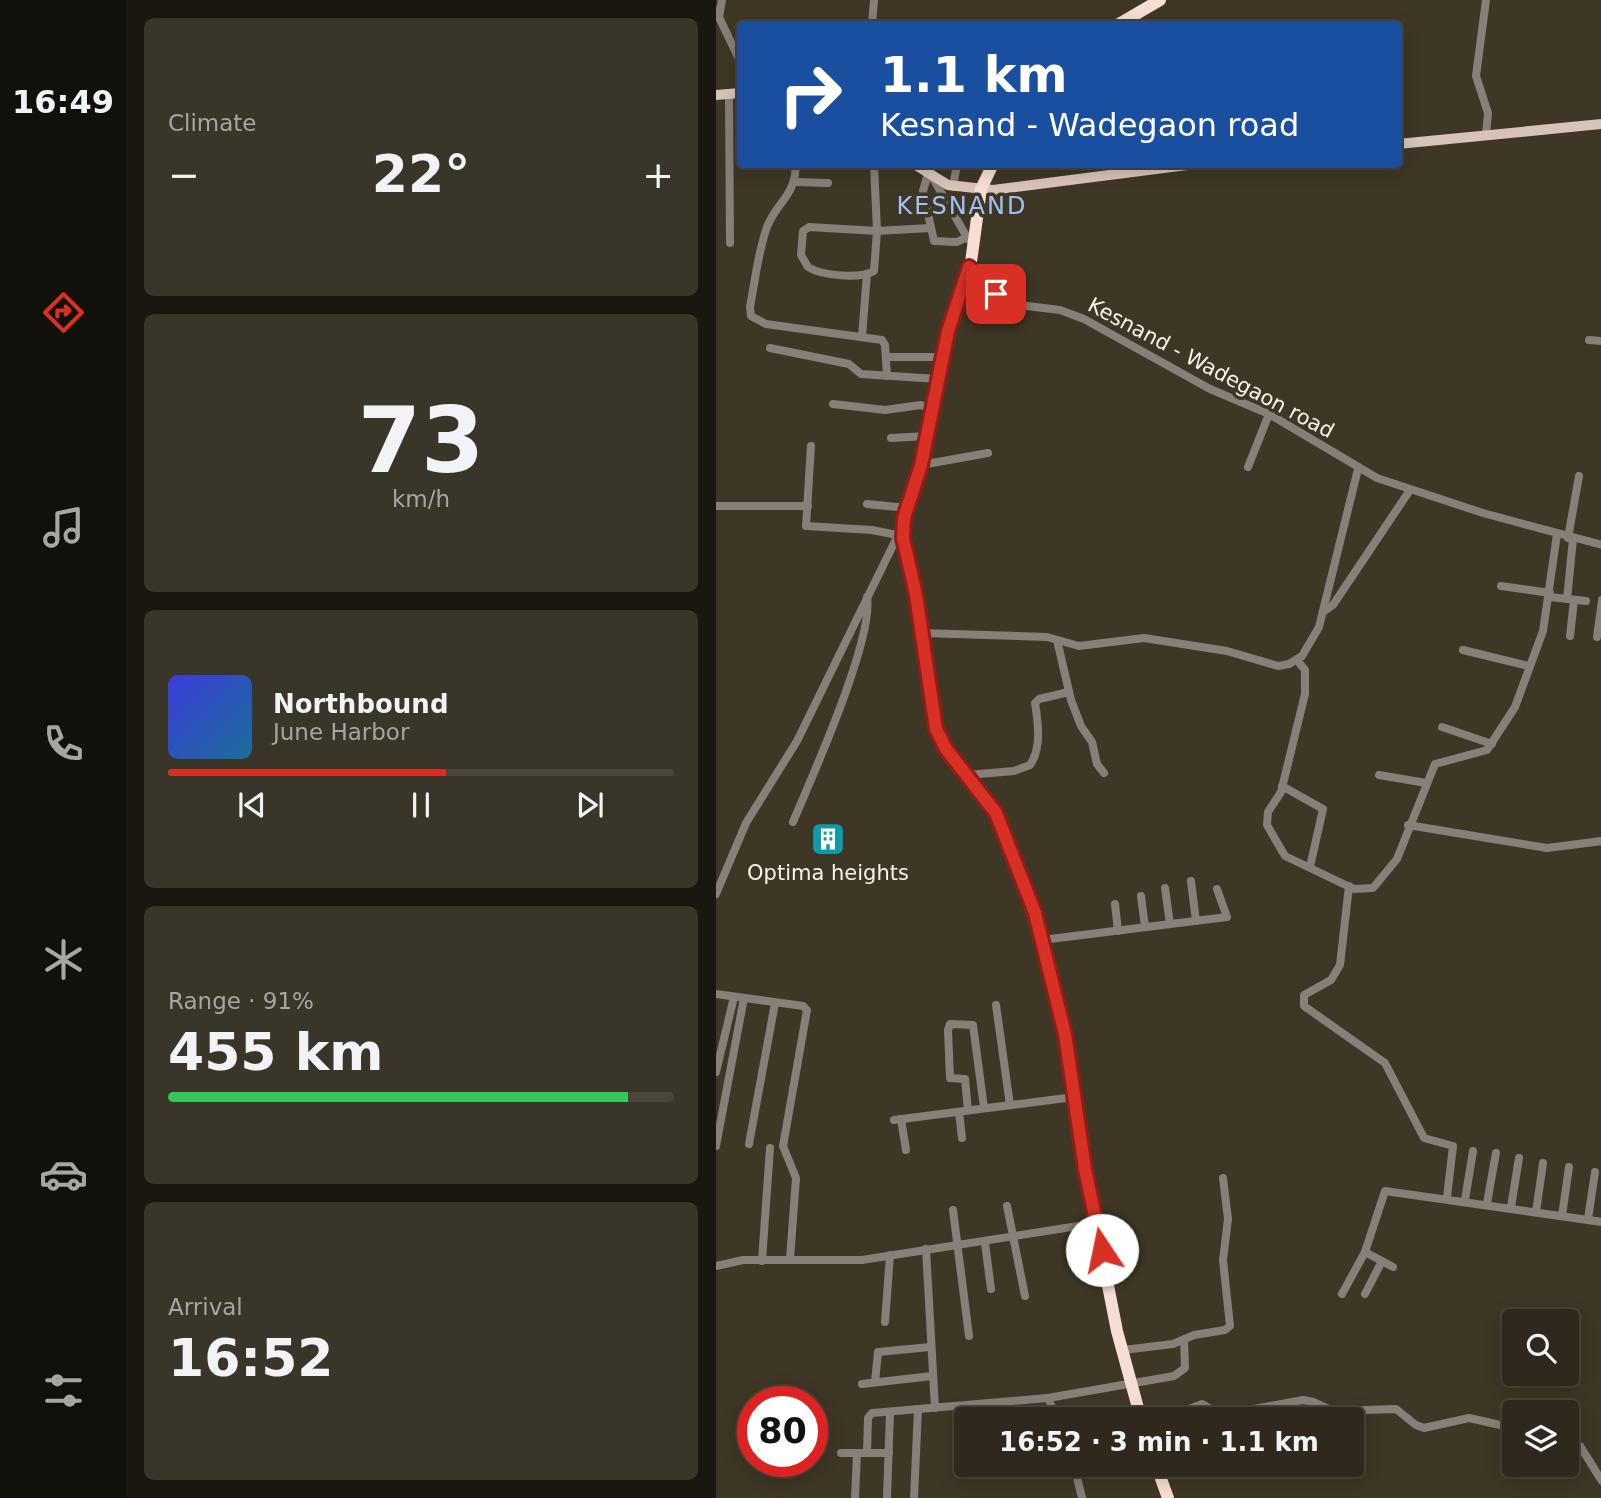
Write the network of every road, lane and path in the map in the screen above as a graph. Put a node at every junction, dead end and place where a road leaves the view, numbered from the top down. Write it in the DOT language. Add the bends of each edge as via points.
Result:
graph roads {
  1 [pos="722,0"];
  2 [pos="875,0"];
  3 [pos="1160,0"];
  4 [pos="1486,0"];
  5 [pos="717,14"];
  6 [pos="872,21"];
  7 [pos="1124,21"];
  8 [pos="737,55"];
  9 [pos="729,93"];
  10 [pos="737,93"];
  11 [pos="716,95"];
  12 [pos="1601,124"];
  13 [pos="1486,135"];
  14 [pos="1402,144"];
  15 [pos="796,168"];
  16 [pos="874,168"];
  17 [pos="920,168"];
  18 [pos="955,168"];
  19 [pos="991,168"];
  20 [pos="1166,168"];
  21 [pos="929,174"];
  22 [pos="796,182"];
  23 [pos="828,183"];
  24 [pos="953,187"];
  25 [pos="981,189"];
  26 [pos="930,228"];
  27 [pos="877,231"];
  28 [pos="970,240"];
  29 [pos="730,243"];
  30 [pos="969,267"];
  31 [pos="867,274"];
  32 [pos="862,337"];
  33 [pos="1589,340"];
  34 [pos="1601,341"];
  35 [pos="770,348"];
  36 [pos="886,357"];
  37 [pos="942,357"];
  38 [pos="887,376"];
  39 [pos="938,379"];
  40 [pos="833,404"];
  41 [pos="932,410"];
  42 [pos="1269,414"];
  43 [pos="927,436"];
  44 [pos="891,438"];
  45 [pos="811,446"];
  46 [pos="988,453"];
  47 [pos="921,465"];
  48 [pos="1248,467"];
  49 [pos="1358,469"];
  50 [pos="1579,476"];
  51 [pos="1410,490"];
  52 [pos="867,505"];
  53 [pos="716,506"];
  54 [pos="808,506"];
  55 [pos="907,508"];
  56 [pos="900,531"];
  57 [pos="1557,534"];
  58 [pos="1571,538"];
  59 [pos="1601,545"];
  60 [pos="1501,586"];
  61 [pos="1550,595"];
  62 [pos="867,596"];
  63 [pos="1571,599"];
  64 [pos="1601,600"];
  65 [pos="1586,601"];
  66 [pos="1323,612"];
  67 [pos="922,633"];
  68 [pos="1570,636"];
  69 [pos="1597,637"];
  70 [pos="1057,640"];
  71 [pos="1463,650"];
  72 [pos="1297,660"];
  73 [pos="1529,666"];
  74 [pos="1069,692"];
  75 [pos="1442,727"];
  76 [pos="1492,744"];
  77 [pos="1104,773"];
  78 [pos="967,775"];
  79 [pos="1379,775"];
  80 [pos="1426,783"];
  81 [pos="1282,786"];
  82 [pos="793,822"];
  83 [pos="1408,825"];
  84 [pos="1601,841"];
  85 [pos="1310,867"];
  86 [pos="1191,881"];
  87 [pos="1349,886"];
  88 [pos="1165,888"];
  89 [pos="1217,890"];
  90 [pos="716,894"];
  91 [pos="1141,896"];
  92 [pos="1115,904"];
  93 [pos="1196,921"];
  94 [pos="1170,924"];
  95 [pos="1145,927"];
  96 [pos="1118,931"];
  97 [pos="1042,940"];
  98 [pos="716,994"];
  99 [pos="734,997"];
  100 [pos="744,998"];
  101 [pos="775,1003"];
  102 [pos="996,1005"];
  103 [pos="719,1047"];
  104 [pos="716,1072"];
  105 [pos="1074,1097"];
  106 [pos="1010,1105"];
  107 [pos="984,1108"];
  108 [pos="968,1110"];
  109 [pos="959,1112"];
  110 [pos="962,1138"];
  111 [pos="749,1144"];
  112 [pos="716,1146"];
  113 [pos="770,1148"];
  114 [pos="906,1150"];
  115 [pos="1473,1151"];
  116 [pos="1495,1153"];
  117 [pos="1519,1158"];
  118 [pos="1543,1163"];
  119 [pos="1569,1167"];
  120 [pos="1595,1172"];
  121 [pos="1223,1178"];
  122 [pos="1447,1197"];
  123 [pos="1465,1200"];
  124 [pos="1487,1203"];
  125 [pos="1007,1206"];
  126 [pos="1511,1207"];
  127 [pos="953,1210"];
  128 [pos="1536,1212"];
  129 [pos="1562,1216"];
  130 [pos="1588,1219"];
  131 [pos="1601,1222"];
  132 [pos="1097,1223"];
  133 [pos="1016,1238"];
  134 [pos="985,1243"];
  135 [pos="957,1245"];
  136 [pos="927,1249"];
  137 [pos="1365,1252"];
  138 [pos="890,1255"];
  139 [pos="790,1259"];
  140 [pos="762,1261"];
  141 [pos="1382,1261"];
  142 [pos="716,1266"];
  143 [pos="1393,1267"];
  144 [pos="991,1289"];
  145 [pos="1342,1294"];
  146 [pos="1365,1294"];
  147 [pos="1025,1296"];
  148 [pos="885,1322"];
  149 [pos="969,1336"];
  150 [pos="1184,1340"];
  151 [pos="931,1347"];
  152 [pos="1123,1350"];
  153 [pos="932,1376"];
  154 [pos="875,1382"];
  155 [pos="862,1384"];
  156 [pos="1131,1384"];
  157 [pos="1048,1398"];
  158 [pos="1052,1407"];
  159 [pos="1138,1407"];
  160 [pos="1265,1407"];
  161 [pos="1325,1407"];
  162 [pos="935,1408"];
  163 [pos="918,1409"];
  164 [pos="1364,1410"];
  165 [pos="890,1412"];
  166 [pos="1502,1425"];
  167 [pos="1579,1446"];
  168 [pos="841,1453"];
  169 [pos="857,1453"];
  170 [pos="867,1453"];
  171 [pos="889,1454"];
  172 [pos="1077,1477"];
  173 [pos="1160,1477"];
  174 [pos="1601,1481"];
  175 [pos="855,1498"];
  176 [pos="887,1498"];
  177 [pos="914,1498"];
  178 [pos="1082,1498"];
  179 [pos="1168,1498"];
  1 -- 5 [label="street"];
  2 -- 6 [label="street"];
  3 -- 7 [label="highway"];
  4 -- 13 [label="street" via="1476,76 1489,116"];
  5 -- 8 [label="street"];
  9 -- 10 [label="main road"];
  9 -- 11 [label="main road"];
  9 -- 29 [label="street"];
  12 -- 13 [label="main road"];
  13 -- 14 [label="main road"];
  15 -- 22 [label="street"];
  16 -- 27 [label="street"];
  17 -- 21 [label="main road"];
  18 -- 24 [label="street"];
  19 -- 25 [label="highway"];
  20 -- 25 [label="main road"];
  21 -- 24 [label="main road"];
  21 -- 26 [label="street" via="923,191"];
  21 -- 28 [label="street"];
  22 -- 23 [label="street"];
  22 -- 32 [label="street" via="765,233 751,316 766,324"];
  24 -- 25 [label="main road"];
  25 -- 28 [label="highway"];
  26 -- 27 [label="street"];
  26 -- 28 [label="street" via="935,242"];
  27 -- 31 [label="street" via="876,268"];
  27 -- 31 [label="street" via="815,227 803,231 801,255 813,270"];
  28 -- 30 [label="highway"];
  30 -- 37 [label="highway"];
  30 -- 42 [label="street, Kesnand - Wadegaon road" via="1004,300 1071,313 1210,389"];
  31 -- 32 [label="street"];
  32 -- 36 [label="street" via="885,342"];
  33 -- 34 [label="street"];
  35 -- 38 [label="street" via="849,364 861,374"];
  36 -- 37 [label="street"];
  36 -- 38 [label="street"];
  37 -- 39 [label="highway"];
  38 -- 39 [label="street"];
  39 -- 41 [label="highway"];
  40 -- 41 [label="street" via="885,410 921,405"];
  41 -- 43 [label="highway"];
  42 -- 48 [label="street"];
  42 -- 49 [label="street, Kesnand - Wadegaon road"];
  43 -- 44 [label="street"];
  43 -- 47 [label="highway"];
  45 -- 54 [label="street"];
  46 -- 47 [label="street"];
  47 -- 55 [label="highway"];
  49 -- 51 [label="street, Kesnand - Wadegaon road"];
  49 -- 66 [label="street"];
  50 -- 58 [label="street"];
  51 -- 57 [label="street, Kesnand - Wadegaon road"];
  51 -- 66 [label="street" via="1333,605"];
  52 -- 55 [label="street"];
  53 -- 54 [label="street"];
  54 -- 56 [label="street" via="806,526"];
  55 -- 56 [label="highway"];
  56 -- 62 [label="street"];
  56 -- 67 [label="highway"];
  57 -- 58 [label="street, Kesnand - Wadegaon road"];
  57 -- 61 [label="street"];
  58 -- 59 [label="street, Kesnand - Wadegaon road"];
  58 -- 63 [label="street"];
  60 -- 61 [label="street"];
  61 -- 63 [label="street"];
  61 -- 73 [label="street"];
  62 -- 82 [label="street" via="851,674"];
  62 -- 90 [label="street" via="797,741 746,824"];
  63 -- 65 [label="street"];
  63 -- 68 [label="street"];
  64 -- 69 [label="street"];
  66 -- 72 [label="street" via="1316,636"];
  67 -- 70 [label="street"];
  67 -- 78 [label="highway" via="936,729"];
  70 -- 72 [label="street" via="1079,646 1144,638 1227,651 1275,666"];
  70 -- 74 [label="street"];
  71 -- 73 [label="street"];
  72 -- 81 [label="street" via="1305,670 1306,689"];
  73 -- 76 [label="street" via="1515,707"];
  74 -- 77 [label="street"];
  74 -- 78 [label="street" via="1035,703 1037,744 1030,765"];
  75 -- 76 [label="street"];
  76 -- 80 [label="street" via="1484,751 1437,763"];
  78 -- 97 [label="highway" via="1005,832"];
  79 -- 80 [label="street"];
  80 -- 83 [label="street"];
  81 -- 85 [label="street" via="1268,812 1267,825 1282,853"];
  81 -- 85 [label="street" via="1323,809"];
  83 -- 84 [label="street" via="1555,849"];
  83 -- 87 [label="street" via="1397,859 1376,886 1365,890"];
  85 -- 87 [label="street"];
  86 -- 93 [label="street"];
  87 -- 122 [label="street" via="1340,965 1331,980 1304,995 1304,1006 1385,1063 1424,1138 1453,1146"];
  88 -- 94 [label="street"];
  89 -- 93 [label="street" via="1227,917"];
  91 -- 95 [label="street"];
  92 -- 96 [label="street"];
  93 -- 94 [label="street"];
  94 -- 95 [label="street"];
  95 -- 96 [label="street"];
  96 -- 97 [label="street"];
  97 -- 105 [label="highway" via="1065,1034"];
  98 -- 99 [label="street"];
  99 -- 100 [label="street"];
  99 -- 103 [label="street"];
  100 -- 101 [label="street"];
  100 -- 112 [label="street"];
  101 -- 111 [label="street"];
  101 -- 139 [label="street" via="803,1006 807,1012 783,1146 796,1178"];
  102 -- 106 [label="street"];
  103 -- 104 [label="street"];
  105 -- 106 [label="street"];
  105 -- 132 [label="highway"];
  106 -- 107 [label="street"];
  107 -- 108 [label="street"];
  107 -- 108 [label="street" via="973,1025 950,1024 950,1078 965,1079"];
  108 -- 109 [label="street"];
  109 -- 110 [label="street"];
  109 -- 114 [label="street" via="897,1119"];
  113 -- 140 [label="street"];
  115 -- 123 [label="street"];
  116 -- 124 [label="street"];
  117 -- 126 [label="street"];
  118 -- 128 [label="street"];
  119 -- 129 [label="street"];
  120 -- 130 [label="street"];
  121 -- 150 [label="street" via="1228,1230 1223,1260 1230,1326"];
  122 -- 123 [label="street"];
  122 -- 137 [label="street" via="1385,1191"];
  123 -- 124 [label="street"];
  124 -- 126 [label="street"];
  125 -- 133 [label="street"];
  126 -- 128 [label="street"];
  127 -- 135 [label="street"];
  128 -- 129 [label="street"];
  129 -- 130 [label="street"];
  130 -- 131 [label="street"];
  132 -- 133 [label="street"];
  132 -- 152 [label="highway"];
  133 -- 134 [label="street"];
  133 -- 147 [label="street"];
  134 -- 135 [label="street"];
  134 -- 144 [label="street"];
  135 -- 136 [label="street"];
  135 -- 149 [label="street"];
  136 -- 138 [label="street"];
  136 -- 151 [label="street"];
  137 -- 141 [label="street"];
  137 -- 145 [label="street"];
  138 -- 139 [label="street" via="862,1260"];
  138 -- 148 [label="street"];
  139 -- 140 [label="street"];
  140 -- 142 [label="street"];
  141 -- 143 [label="street"];
  141 -- 146 [label="street"];
  150 -- 152 [label="street"];
  150 -- 156 [label="street" via="1182,1374"];
  151 -- 153 [label="street"];
  151 -- 154 [label="street" via="878,1352"];
  152 -- 156 [label="highway"];
  153 -- 154 [label="street"];
  153 -- 162 [label="street"];
  154 -- 155 [label="street"];
  156 -- 157 [label="street"];
  156 -- 159 [label="highway"];
  157 -- 158 [label="street"];
  157 -- 162 [label="street"];
  160 -- 161 [label="street" via="1303,1400"];
  162 -- 163 [label="street"];
  163 -- 165 [label="street"];
  163 -- 177 [label="street"];
  164 -- 166 [label="street" via="1396,1409 1424,1427 1468,1418"];
  165 -- 170 [label="street" via="869,1416"];
  165 -- 171 [label="street"];
  167 -- 174 [label="street"];
  168 -- 169 [label="street"];
  169 -- 170 [label="street"];
  169 -- 175 [label="street"];
  170 -- 171 [label="street"];
  171 -- 176 [label="street"];
  172 -- 178 [label="street"];
  173 -- 179 [label="highway"];
}
